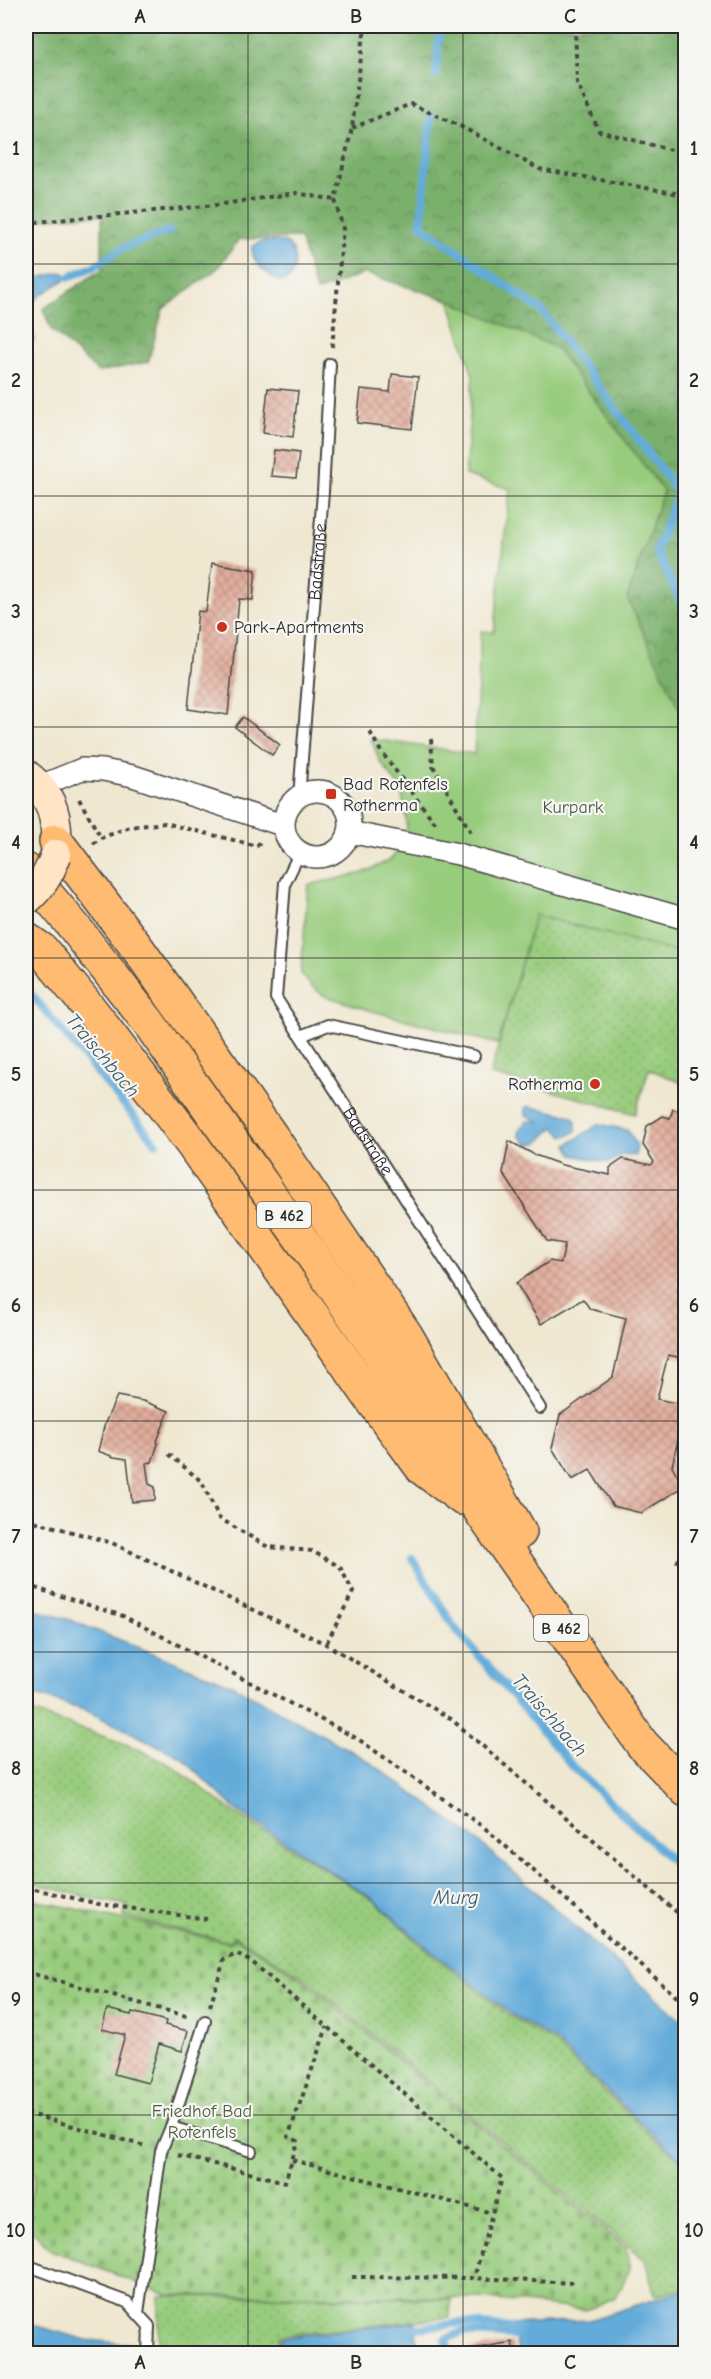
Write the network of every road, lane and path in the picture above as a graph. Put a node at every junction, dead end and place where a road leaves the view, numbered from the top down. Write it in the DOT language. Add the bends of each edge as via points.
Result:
graph roads {
  1 [pos="365,26"];
  2 [pos="574,26"];
  3 [pos="352,128"];
  4 [pos="686,154"];
  5 [pos="686,195"];
  6 [pos="335,200"];
  7 [pos="26,223"];
  8 [pos="330,364"];
  9 [pos="370,732"];
  10 [pos="431,740"];
  11 [pos="44,779"];
  12 [pos="298,796"];
  13 [pos="280,823"];
  14 [pos="349,832"];
  15 [pos="101,838"];
  16 [pos="300,852"];
  17 [pos="458,854"];
  18 [pos="62,855"];
  19 [pos="489,862"];
  20 [pos="26,870"];
  21 [pos="26,900"];
  22 [pos="686,919"];
  23 [pos="26,939"];
  24 [pos="301,1036"];
  25 [pos="474,1056"];
  26 [pos="540,1408"];
  27 [pos="677,1447"];
  28 [pos="686,1448"];
  29 [pos="169,1454"];
  30 [pos="481,1512"];
  31 [pos="26,1519"];
  32 [pos="686,1544"];
  33 [pos="677,1563"];
  34 [pos="26,1585"];
  35 [pos="326,1644"];
  36 [pos="642,1744"];
  37 [pos="686,1790"];
  38 [pos="26,1887"];
  39 [pos="207,1919"];
  40 [pos="686,1920"];
  41 [pos="26,1972"];
  42 [pos="686,2005"];
  43 [pos="205,2021"];
  44 [pos="327,2027"];
  45 [pos="171,2127"];
  46 [pos="288,2137"];
  47 [pos="251,2151"];
  48 [pos="292,2160"];
  49 [pos="492,2213"];
  50 [pos="26,2261"];
  51 [pos="352,2277"];
  52 [pos="474,2278"];
  53 [pos="573,2283"];
  54 [pos="138,2313"];
  55 [pos="149,2349"];
  1 -- 3 [label="path"];
  2 -- 4 [label="path" via="577,83 599,131"];
  3 -- 5 [label="path" via="411,104 539,170"];
  3 -- 6 [label="path"];
  6 -- 7 [label="path" via="296,193 216,205"];
  6 -- 8 [label="path" via="343,228"];
  8 -- 12 [label="lane, Badstraße"];
  9 -- 17 [label="path" via="398,776"];
  10 -- 19 [label="path" via="433,766"];
  11 -- 13 [label="street" via="82,769 103,770"];
  11 -- 15 [label="path"];
  11 -- 18 [label="street"];
  12 -- 13 [label="street, Badstraße"];
  12 -- 14 [label="street" via="320,791 331,794 347,810"];
  13 -- 15 [label="path" via="257,846 165,823 130,826"];
  13 -- 16 [label="street" via="288,840"];
  14 -- 16 [label="street" via="345,842 329,855 309,856"];
  14 -- 17 [label="street"];
  15 -- 18 [label="path" via="87,850"];
  16 -- 24 [label="lane, Badstraße" via="285,883 276,998"];
  17 -- 19 [label="street"];
  18 -- 21 [label="street, bridge"];
  18 -- 36 [label="main road" via="138,949 406,1335 510,1518 619,1678"];
  19 -- 22 [label="street"];
  20 -- 30 [label="main road, B 462" via="149,1023 224,1128 388,1366"];
  23 -- 30 [label="main road" via="42,950 192,1144 422,1468"];
  24 -- 25 [label="lane" via="328,1025"];
  24 -- 26 [label="lane, Badstraße"];
  27 -- 28 [label="path"];
  29 -- 35 [label="path" via="202,1482 219,1518 268,1547 312,1551 340,1567 353,1592"];
  30 -- 36 [label="main road, B 462"];
  31 -- 35 [label="path" via="112,1544"];
  32 -- 33 [label="path"];
  34 -- 42 [label="path" via="123,1616 358,1739 486,1829"];
  35 -- 40 [label="path" via="451,1719"];
  36 -- 37 [label="main road, B 462"];
  38 -- 39 [label="path" via="99,1905"];
  41 -- 43 [label="path"];
  43 -- 44 [label="path" via="224,1960 236,1954 252,1962"];
  43 -- 45 [label="lane"];
  44 -- 46 [label="path"];
  44 -- 49 [label="path" via="502,2178"];
  45 -- 47 [label="lane"];
  45 -- 54 [label="lane" via="161,2151"];
  48 -- 49 [label="path"];
  49 -- 52 [label="path"];
  50 -- 54 [label="lane" via="29,2266 127,2302"];
  51 -- 52 [label="path"];
  52 -- 53 [label="path"];
  54 -- 55 [label="lane" via="149,2326"];
}
